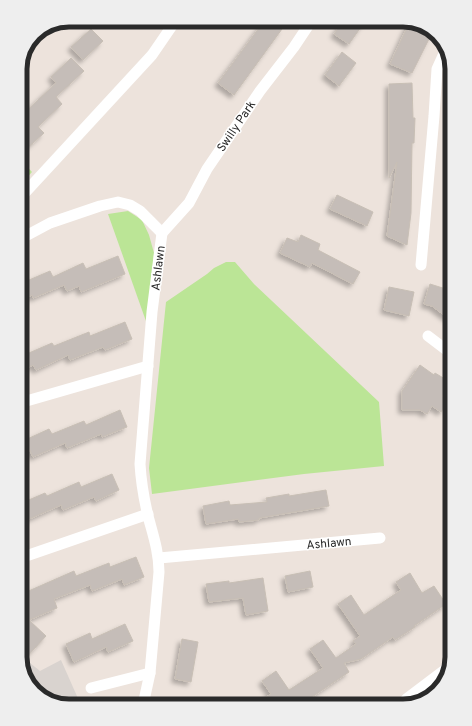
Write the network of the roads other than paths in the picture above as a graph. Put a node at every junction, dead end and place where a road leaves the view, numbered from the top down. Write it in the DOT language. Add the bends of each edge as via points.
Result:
graph roads {
  1 [pos="171,27"];
  2 [pos="307,27"];
  3 [pos="443,56"];
  4 [pos="27,190"];
  5 [pos="162,233"];
  6 [pos="27,235"];
  7 [pos="421,265"];
  8 [pos="428,336"];
  9 [pos="445,349"];
  10 [pos="148,366"];
  11 [pos="27,401"];
  12 [pos="148,514"];
  13 [pos="380,538"];
  14 [pos="29,555"];
  15 [pos="159,558"];
  16 [pos="150,673"];
  17 [pos="440,676"];
  18 [pos="91,688"];
  19 [pos="144,699"];
  20 [pos="411,699"];
  1 -- 4 [label="street" via="152,55"];
  2 -- 5 [label="street, Swilly Park" via="207,169 189,203"];
  3 -- 7 [label="street" via="437,69"];
  5 -- 6 [label="street, Ashlawn" via="140,211 118,202 50,223"];
  5 -- 10 [label="street, Ashlawn"];
  8 -- 9 [label="street"];
  10 -- 11 [label="street"];
  10 -- 12 [label="street, Ashlawn" via="140,464"];
  12 -- 14 [label="street"];
  12 -- 15 [label="street, Ashlawn"];
  13 -- 15 [label="street, Ashlawn"];
  15 -- 16 [label="street, Ashlawn"];
  16 -- 18 [label="street"];
  16 -- 19 [label="street, Ashlawn"];
  17 -- 20 [label="main road"];
}
